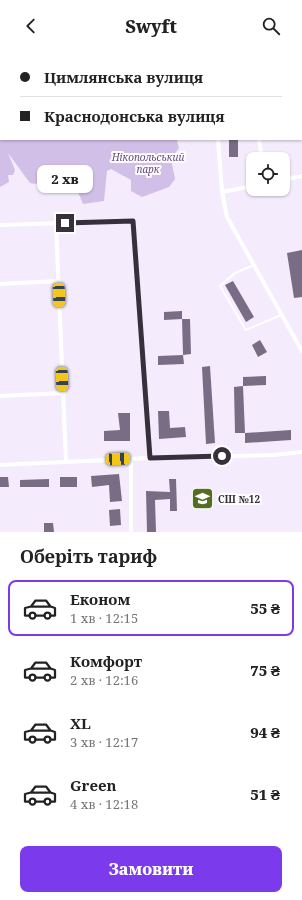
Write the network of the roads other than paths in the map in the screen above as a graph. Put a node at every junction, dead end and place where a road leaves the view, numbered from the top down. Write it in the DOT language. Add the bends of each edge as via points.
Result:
graph roads {
  1 [pos="218,140"];
  2 [pos="259,140"];
  3 [pos="261,152"];
  4 [pos="302,176"];
  5 [pos="290,179"];
  6 [pos="246,187"];
  7 [pos="222,192"];
  8 [pos="56,224"];
  9 [pos="0,225"];
  10 [pos="254,265"];
  11 [pos="59,281"];
  12 [pos="0,284"];
  13 [pos="282,314"];
  14 [pos="302,351"];
  15 [pos="63,393"];
  16 [pos="0,396"];
  17 [pos="302,452"];
  18 [pos="150,458"];
  19 [pos="131,459"];
  20 [pos="66,462"];
  21 [pos="0,465"];
  22 [pos="131,532"];
  1 -- 7 [label="street"];
  2 -- 3 [label="street"];
  4 -- 5 [label="street"];
  6 -- 7 [label="street"];
  7 -- 10 [label="street" via="227,217"];
  8 -- 9 [label="street"];
  8 -- 11 [label="street"];
  8 -- 18 [label="street" via="133,221"];
  10 -- 13 [label="street"];
  10 -- 13 [label="lane" via="235,273 220,286 246,330"];
  11 -- 12 [label="street"];
  11 -- 15 [label="street"];
  13 -- 14 [label="street"];
  15 -- 16 [label="street"];
  15 -- 20 [label="street"];
  17 -- 18 [label="street"];
  18 -- 19 [label="street"];
  19 -- 20 [label="street"];
  19 -- 22 [label="street"];
  20 -- 21 [label="street"];
}
